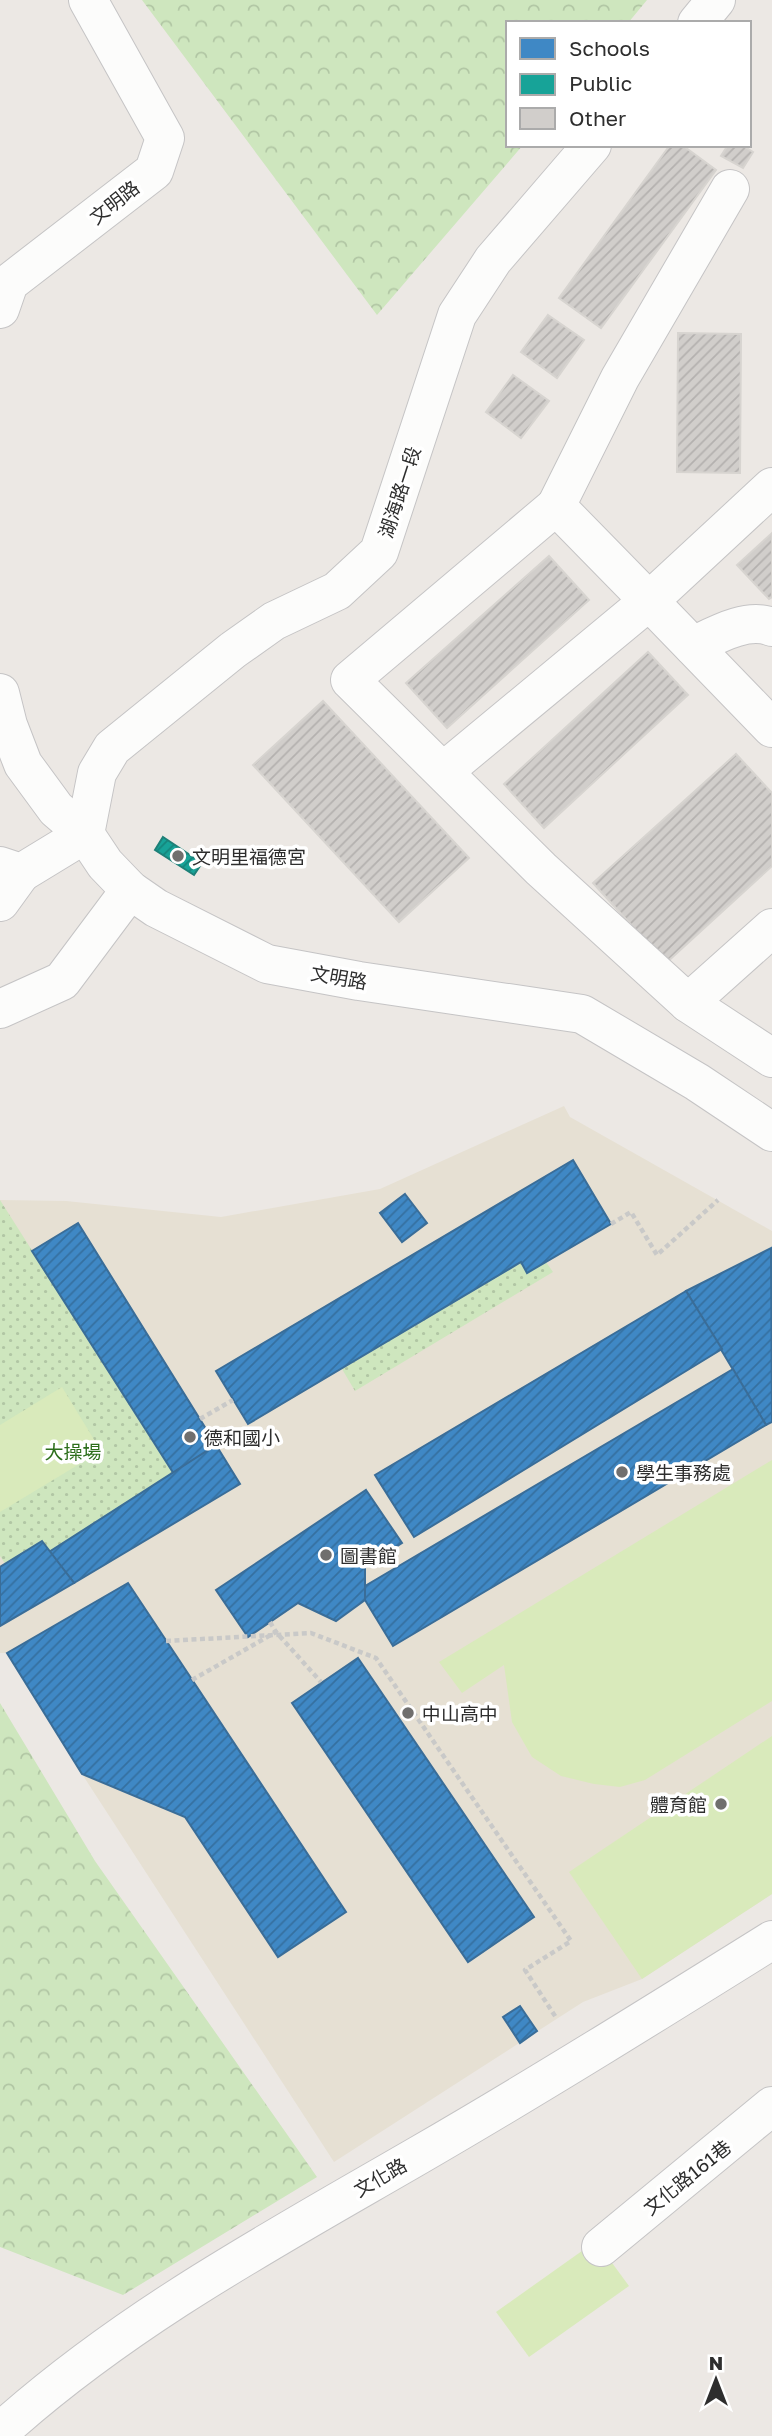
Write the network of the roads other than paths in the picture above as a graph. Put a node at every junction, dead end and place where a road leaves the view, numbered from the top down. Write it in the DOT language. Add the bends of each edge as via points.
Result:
graph roads {
  1 [pos="88,0"];
  2 [pos="716,0"];
  3 [pos="699,21"];
  4 [pos="590,147"];
  5 [pos="730,189"];
  6 [pos="0,309"];
  7 [pos="772,487"];
  8 [pos="556,506"];
  9 [pos="649,601"];
  10 [pos="772,627"];
  11 [pos="693,646"];
  12 [pos="0,693"];
  13 [pos="772,728"];
  14 [pos="444,771"];
  15 [pos="85,834"];
  16 [pos="7,880"];
  17 [pos="131,890"];
  18 [pos="772,928"];
  19 [pos="688,1003"];
  20 [pos="0,1009"];
  21 [pos="772,1058"];
  22 [pos="772,1132"];
  23 [pos="772,1940"];
  24 [pos="772,2106"];
  25 [pos="601,2247"];
  26 [pos="8,2432"];
  1 -- 6 [label="street, 文明路" via="165,138 154,171 9,283"];
  2 -- 3 [label="street"];
  4 -- 15 [label="street, 湖海路一段" via="493,260 457,315 379,552 337,591 274,621 233,650 112,748 97,773"];
  5 -- 8 [label="street" via="620,378"];
  7 -- 9 [label="street"];
  8 -- 9 [label="street"];
  8 -- 14 [label="street" via="350,680"];
  9 -- 11 [label="street"];
  9 -- 14 [label="street"];
  10 -- 11 [label="street" via="763,623 727,630"];
  11 -- 13 [label="street"];
  12 -- 15 [label="street, 文明路" via="23,764 56,809"];
  14 -- 19 [label="street" via="541,869"];
  15 -- 16 [label="street"];
  15 -- 17 [label="street, 文明路" via="105,864"];
  17 -- 20 [label="street" via="62,981"];
  17 -- 22 [label="street, 文明路" via="156,908 267,964 582,1014"];
  18 -- 19 [label="street"];
  19 -- 21 [label="street"];
  23 -- 26 [label="street, 文化路" via="526,2093 207,2277 136,2324"];
  24 -- 25 [label="street, 文化路161巷"];
}
